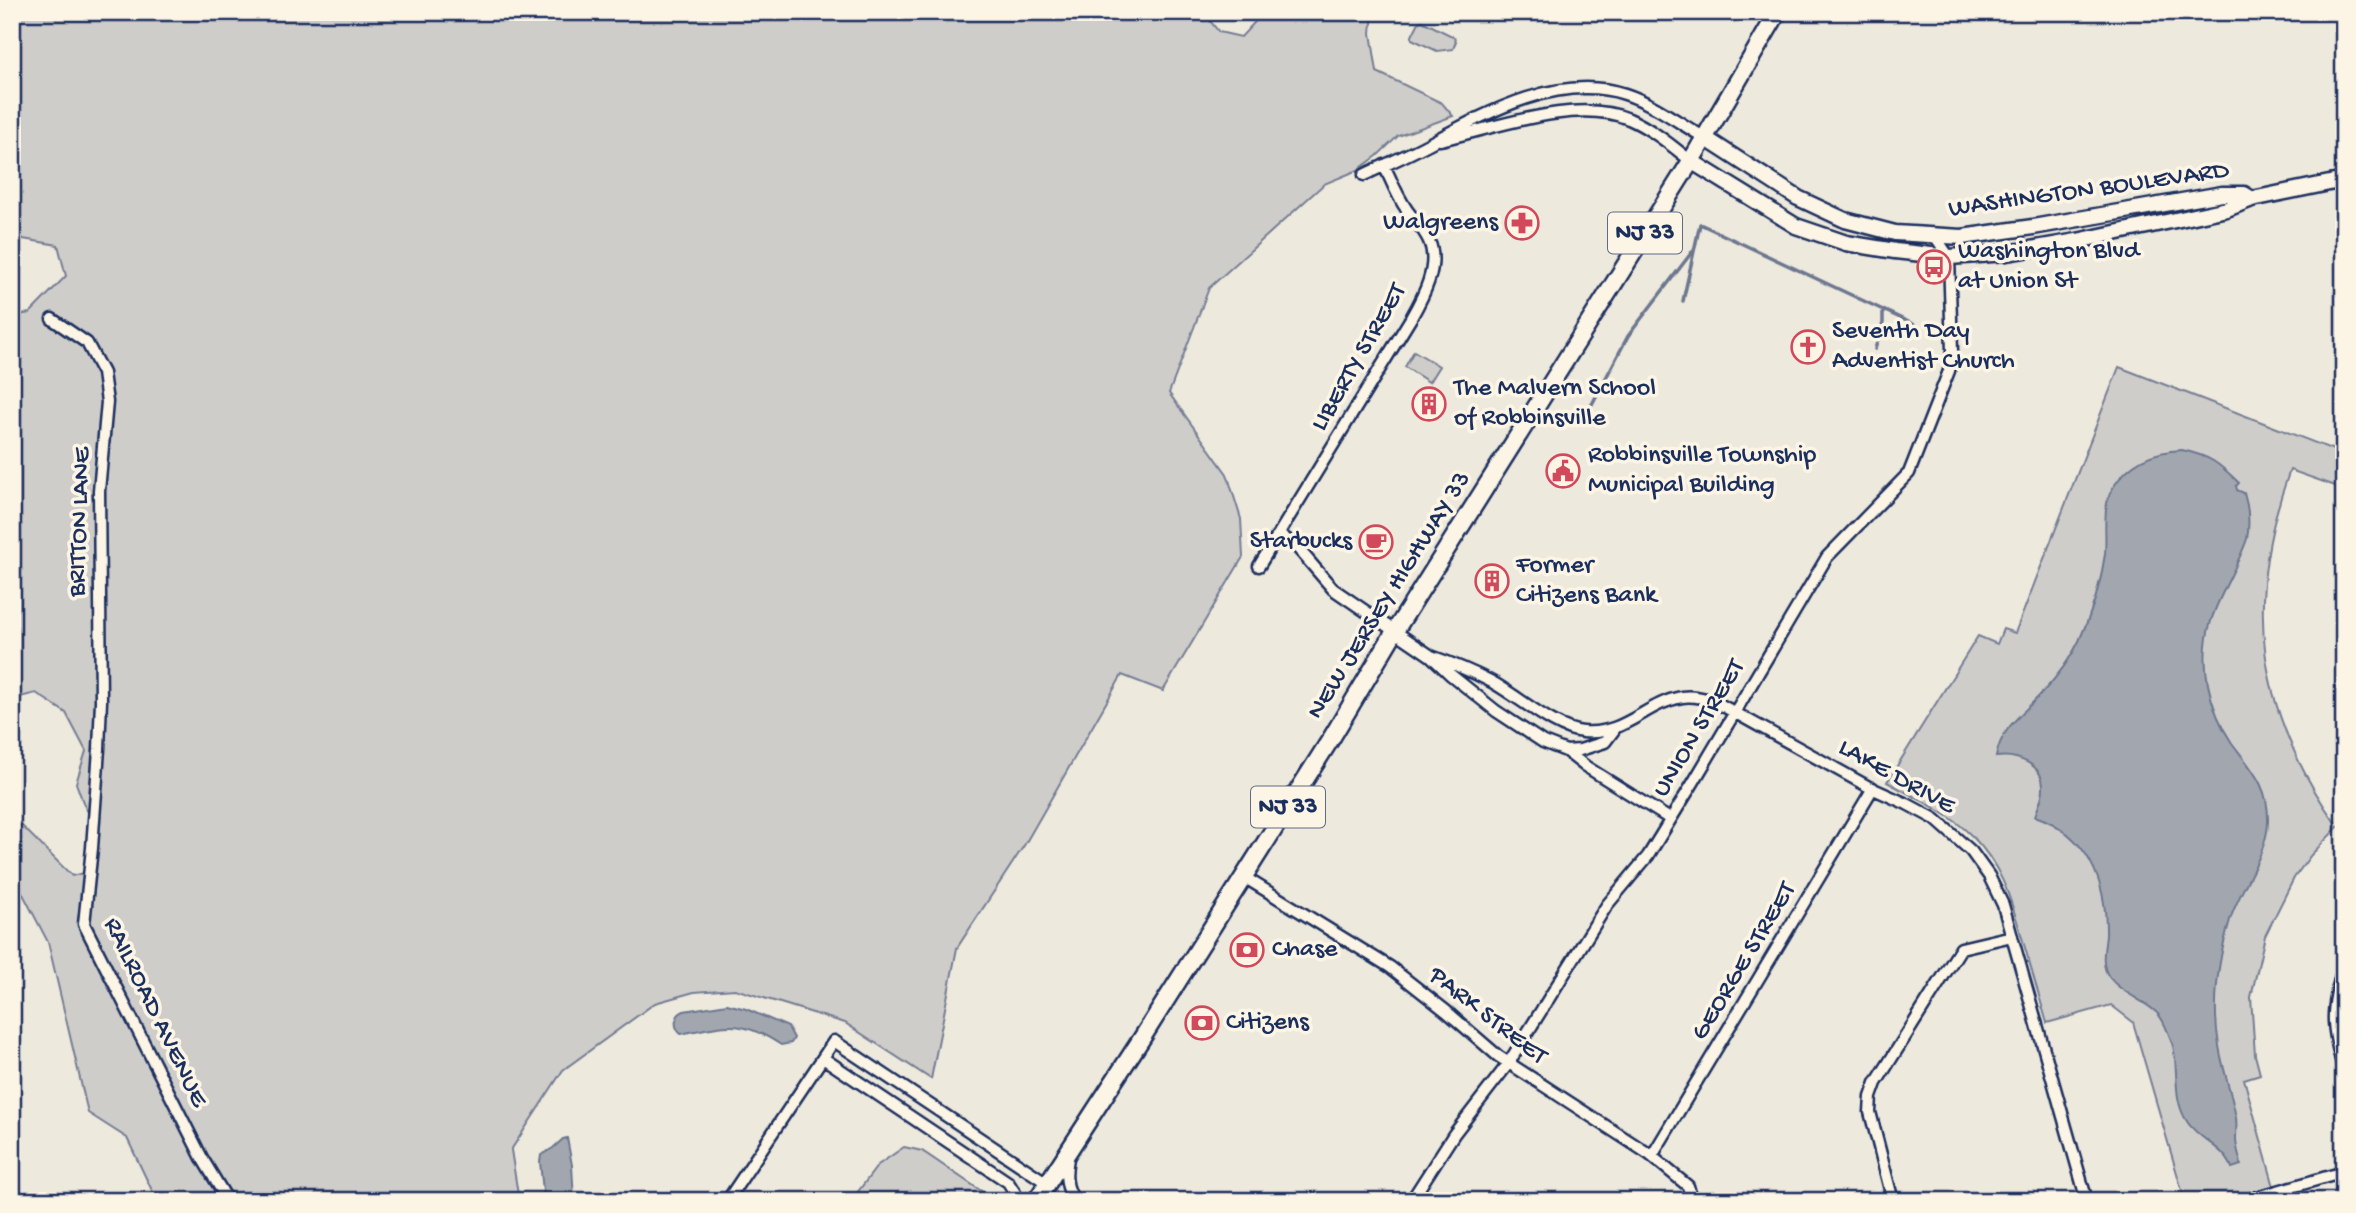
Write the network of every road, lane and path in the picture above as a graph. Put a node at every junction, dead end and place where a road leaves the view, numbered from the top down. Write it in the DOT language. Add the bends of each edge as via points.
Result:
graph roads {
  1 [pos="1777,12"];
  2 [pos="1705,138"];
  3 [pos="1433,142"];
  4 [pos="1691,161"];
  5 [pos="1384,165"];
  6 [pos="1364,175"];
  7 [pos="2344,180"];
  8 [pos="2252,198"];
  9 [pos="1935,236"];
  10 [pos="1962,237"];
  11 [pos="1949,257"];
  12 [pos="52,319"];
  13 [pos="1279,534"];
  14 [pos="1259,566"];
  15 [pos="1395,631"];
  16 [pos="1431,656"];
  17 [pos="1736,712"];
  18 [pos="1614,730"];
  19 [pos="99,749"];
  20 [pos="1566,751"];
  21 [pos="1873,788"];
  22 [pos="1670,819"];
  23 [pos="1244,877"];
  24 [pos="2012,936"];
  25 [pos="2344,965"];
  26 [pos="823,1058"];
  27 [pos="1508,1064"];
  28 [pos="2344,1071"];
  29 [pos="1075,1140"];
  30 [pos="1652,1156"];
  31 [pos="2344,1172"];
  32 [pos="1047,1183"];
  33 [pos="228,1201"];
  34 [pos="727,1201"];
  35 [pos="1015,1201"];
  36 [pos="1036,1201"];
  37 [pos="1075,1201"];
  38 [pos="1411,1201"];
  39 [pos="1692,1201"];
  40 [pos="1893,1201"];
  41 [pos="2087,1201"];
  42 [pos="2243,1201"];
  1 -- 2 [label="main road, NEW JERSEY HIGHWAY 33 / NJ 33"];
  2 -- 3 [label="street, WASHINGTON BOULEVARD" via="1639,99 1588,87 1545,93 1458,127"];
  2 -- 4 [label="main road, NEW JERSEY HIGHWAY 33 / NJ 33"];
  2 -- 9 [label="street, WASHINGTON BOULEVARD" via="1798,198 1845,220 1895,233"];
  3 -- 4 [label="street, WASHINGTON BOULEVARD" via="1559,113 1599,111 1637,123"];
  3 -- 5 [label="street, WASHINGTON BOULEVARD"];
  4 -- 11 [label="street, WASHINGTON BOULEVARD" via="1796,226 1846,243"];
  4 -- 15 [label="main road, NEW JERSEY HIGHWAY 33 / NJ 33"];
  5 -- 6 [label="street, WASHINGTON BOULEVARD"];
  5 -- 13 [label="street, LIBERTY STREET" via="1405,208 1430,242 1431,275 1411,318"];
  7 -- 8 [label="street, WASHINGTON BOULEVARD"];
  8 -- 10 [label="street, WASHINGTON BOULEVARD" via="2221,194"];
  8 -- 11 [label="street, WASHINGTON BOULEVARD" via="2227,209 2077,241"];
  9 -- 10 [label="street, WASHINGTON BOULEVARD"];
  9 -- 11 [label="street"];
  10 -- 11 [label="street"];
  11 -- 17 [label="street, UNION STREET" via="1949,372 1909,473 1827,557"];
  12 -- 19 [label="street, BRITTON LANE" via="87,343 103,373 107,402 99,491"];
  13 -- 14 [label="street, LIBERTY STREET"];
  13 -- 15 [label="street, LAKE DRIVE" via="1296,546 1333,589"];
  15 -- 16 [label="street, LAKE DRIVE"];
  15 -- 23 [label="main road, NEW JERSEY HIGHWAY 33 / NJ 33"];
  16 -- 18 [label="street, LAKE DRIVE" via="1491,681 1572,730"];
  16 -- 20 [label="street, LAKE DRIVE" via="1496,711 1543,742"];
  17 -- 18 [label="street, LAKE DRIVE" via="1714,701 1682,697"];
  17 -- 21 [label="street, LAKE DRIVE"];
  17 -- 22 [label="street, UNION STREET"];
  18 -- 20 [label="street, LAKE DRIVE" via="1605,742"];
  19 -- 33 [label="street, RAILROAD AVENUE" via="84,924"];
  20 -- 22 [label="street"];
  21 -- 24 [label="street, LAKE DRIVE" via="1935,819 1971,851 1997,891"];
  21 -- 30 [label="street, GEORGE STREET"];
  22 -- 27 [label="street, UNION STREET" via="1607,905"];
  23 -- 27 [label="street, PARK STREET" via="1390,967"];
  23 -- 29 [label="main road, NEW JERSEY HIGHWAY 33 / NJ 33"];
  24 -- 40 [label="street" via="1961,948 1875,1083 1870,1112"];
  24 -- 41 [label="street, LAKE DRIVE"];
  25 -- 28 [label="street" via="2332,1018"];
  26 -- 32 [label="street" via="834,1041"];
  26 -- 34 [label="street"];
  26 -- 35 [label="street" via="1008,1182"];
  27 -- 30 [label="street, PARK STREET"];
  27 -- 38 [label="street, UNION STREET" via="1454,1134"];
  29 -- 32 [label="main road, NEW JERSEY HIGHWAY 33 / NJ 33"];
  29 -- 37 [label="street" via="1065,1173"];
  30 -- 39 [label="street, PARK STREET" via="1688,1186"];
  31 -- 42 [label="street"];
  32 -- 36 [label="main road, NEW JERSEY HIGHWAY 33 / NJ 33"];
}
